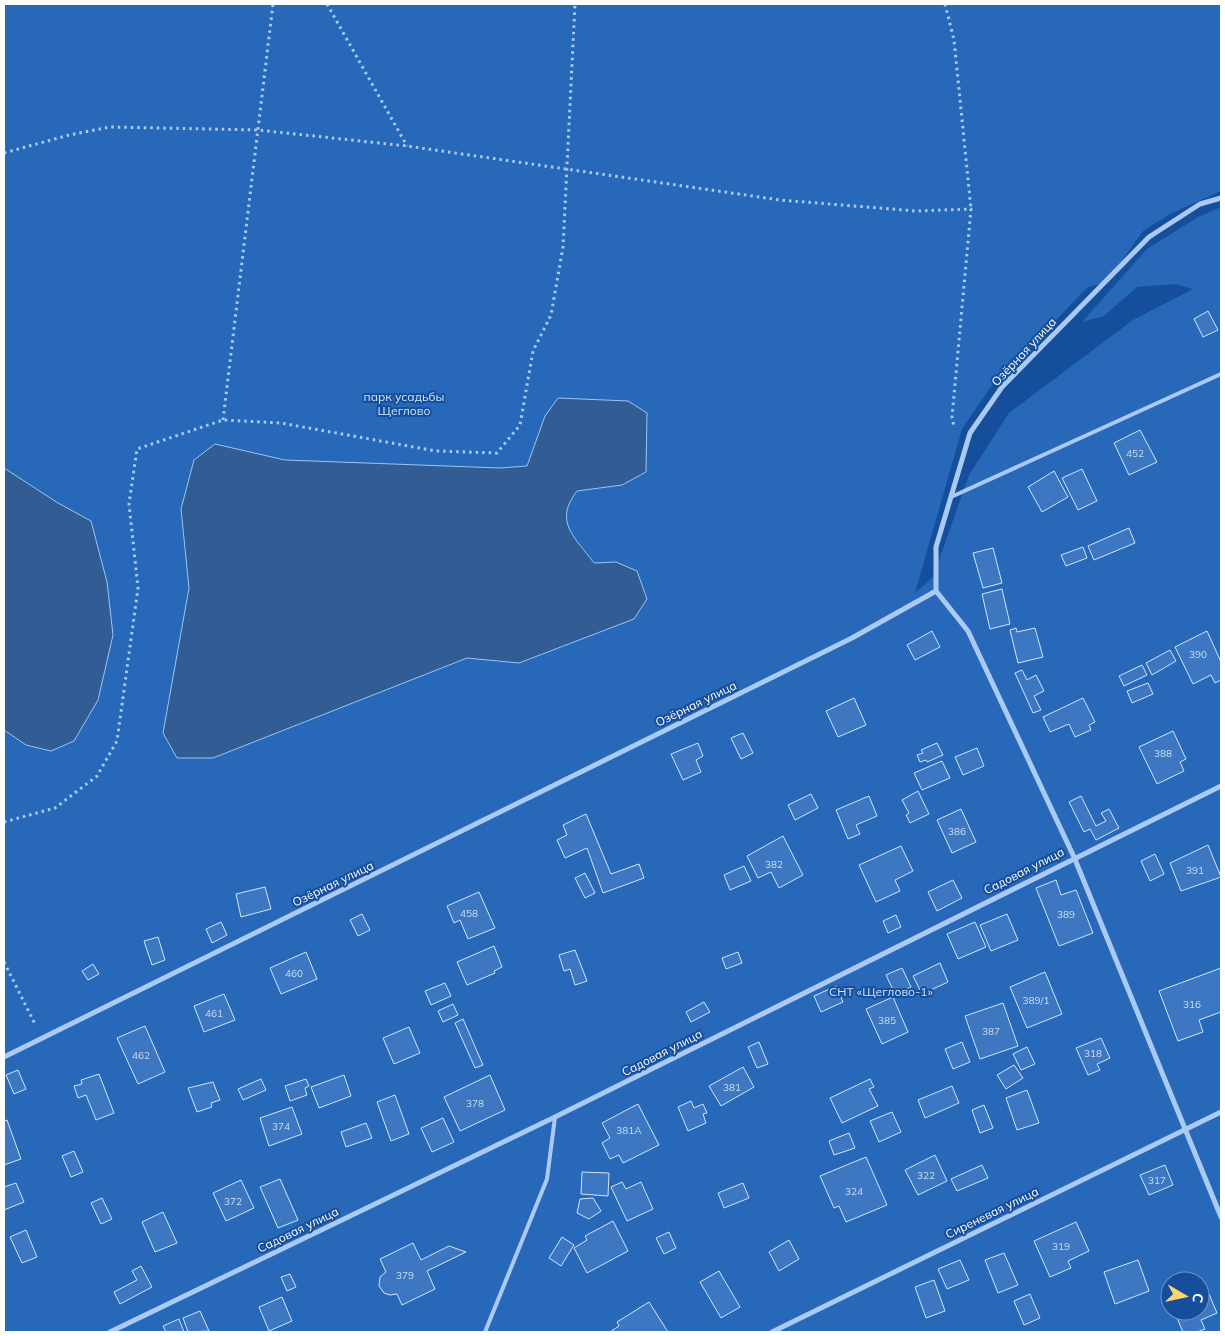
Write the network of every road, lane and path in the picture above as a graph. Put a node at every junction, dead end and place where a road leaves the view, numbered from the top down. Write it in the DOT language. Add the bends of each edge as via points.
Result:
graph roads {
  1 [pos="273,4"];
  2 [pos="326,4"];
  3 [pos="575,4"];
  4 [pos="945,4"];
  5 [pos="258,130"];
  6 [pos="407,146"];
  7 [pos="4,153"];
  8 [pos="567,169"];
  9 [pos="1221,198"];
  10 [pos="971,209"];
  11 [pos="1221,374"];
  12 [pos="223,420"];
  13 [pos="961,463"];
  14 [pos="951,497"];
  15 [pos="936,591"];
  16 [pos="1221,786"];
  17 [pos="4,822"];
  18 [pos="1074,858"];
  19 [pos="4,962"];
  20 [pos="42,1039"];
  21 [pos="4,1057"];
  22 [pos="1221,1112"];
  23 [pos="555,1118"];
  24 [pos="1186,1129"];
  25 [pos="1221,1217"];
  26 [pos="110,1332"];
  27 [pos="485,1332"];
  28 [pos="772,1332"];
  1 -- 5 [label="path"];
  2 -- 6 [label="path"];
  3 -- 8 [label="path"];
  4 -- 10 [label="path" via="954,40"];
  5 -- 6 [label="path"];
  5 -- 7 [label="path" via="110,128 68,135"];
  5 -- 12 [label="path"];
  6 -- 8 [label="path"];
  8 -- 10 [label="path" via="780,200 916,211"];
  8 -- 12 [label="path" via="563,247 551,315 533,352 520,425 497,453 436,451 281,423"];
  9 -- 13 [label="street, Озёрная улица" via="1200,204 1149,237 1009,380 970,433"];
  10 -- 13 [label="path" via="952,417"];
  11 -- 14 [label="lane"];
  12 -- 17 [label="path" via="137,449 129,504 138,588 117,741 97,776 55,808"];
  13 -- 14 [label="street, Озёрная улица"];
  14 -- 15 [label="street, Озёрная улица" via="936,546"];
  15 -- 18 [label="street" via="968,631"];
  15 -- 20 [label="street, Озёрная улица" via="844,643"];
  16 -- 18 [label="street, Садовая улица"];
  18 -- 23 [label="street, Садовая улица"];
  18 -- 24 [label="street"];
  19 -- 20 [label="path"];
  20 -- 21 [label="street, Озёрная улица"];
  22 -- 24 [label="street, Сиреневая улица"];
  23 -- 26 [label="street, Садовая улица"];
  23 -- 27 [label="lane" via="547,1179"];
  24 -- 25 [label="street"];
  24 -- 28 [label="street, Сиреневая улица"];
}
